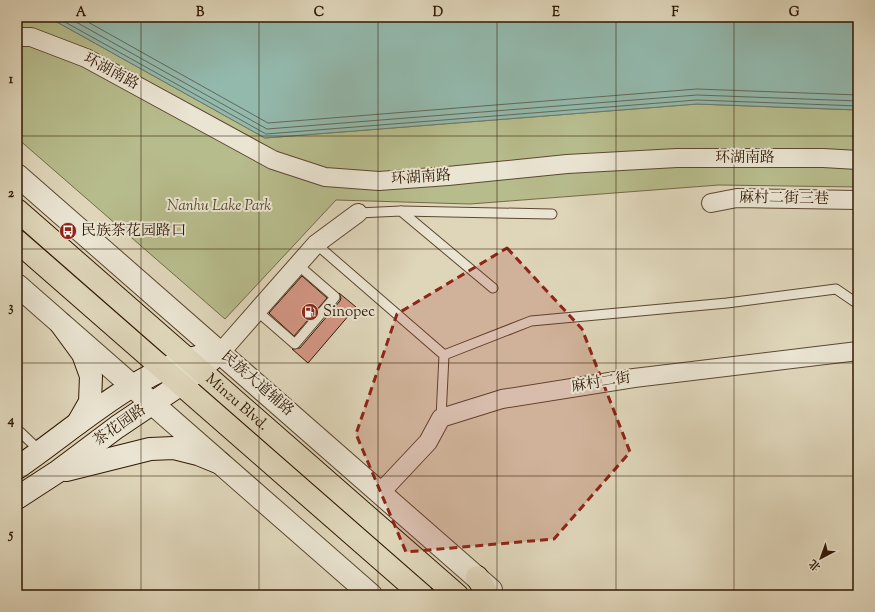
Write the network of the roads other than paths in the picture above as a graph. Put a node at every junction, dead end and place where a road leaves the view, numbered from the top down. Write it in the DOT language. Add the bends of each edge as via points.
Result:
graph roads {
  1 [pos="17,37"];
  2 [pos="858,160"];
  3 [pos="17,175"];
  4 [pos="858,200"];
  5 [pos="710,202"];
  6 [pos="17,210"];
  7 [pos="401,211"];
  8 [pos="358,213"];
  9 [pos="552,214"];
  10 [pos="17,241"];
  11 [pos="316,244"];
  12 [pos="298,265"];
  13 [pos="17,285"];
  14 [pos="493,288"];
  15 [pos="858,304"];
  16 [pos="257,311"];
  17 [pos="61,324"];
  18 [pos="858,350"];
  19 [pos="221,352"];
  20 [pos="444,355"];
  21 [pos="193,364"];
  22 [pos="163,369"];
  23 [pos="181,384"];
  24 [pos="133,387"];
  25 [pos="152,403"];
  26 [pos="442,418"];
  27 [pos="76,425"];
  28 [pos="17,429"];
  29 [pos="41,452"];
  30 [pos="220,463"];
  31 [pos="17,468"];
  32 [pos="57,472"];
  33 [pos="381,492"];
  34 [pos="17,498"];
  35 [pos="477,576"];
  36 [pos="371,595"];
  37 [pos="422,595"];
  38 [pos="457,595"];
  39 [pos="488,595"];
  40 [pos="496,595"];
  1 -- 2 [label="street, 环湖南路" via="31,36 86,58 273,160 325,177 379,181 567,164 677,158"];
  3 -- 19 [label="street, 民族大道辅路"];
  4 -- 5 [label="street, 麻村二街三巷" via="737,198"];
  6 -- 21 [label="highway, Minzu Blvd."];
  7 -- 8 [label="lane"];
  7 -- 9 [label="lane"];
  7 -- 14 [label="lane"];
  8 -- 11 [label="street, 茶花园路"];
  10 -- 22 [label="highway, Minzu Blvd."];
  11 -- 12 [label="street, 茶花园路"];
  11 -- 20 [label="lane"];
  12 -- 16 [label="street, 茶花园路"];
  12 -- 16 [label="lane" via="335,297 295,344"];
  13 -- 17 [label="street"];
  15 -- 20 [label="lane" via="836,289 727,303 531,321"];
  16 -- 19 [label="street, 茶花园路"];
  17 -- 24 [label="street"];
  17 -- 27 [label="street" via="83,354 90,376 90,402"];
  18 -- 26 [label="street, 麻村二街" via="634,378 502,398"];
  19 -- 21 [label="street, 茶花园路"];
  19 -- 33 [label="street, 民族大道辅路"];
  20 -- 26 [label="lane"];
  21 -- 22 [label="street, 茶花园路"];
  21 -- 23 [label="street, 茶花园路"];
  21 -- 38 [label="highway, Minzu Blvd."];
  22 -- 23 [label="highway, Minzu Blvd."];
  22 -- 24 [label="street, 茶花园路"];
  23 -- 25 [label="street, 茶花园路"];
  23 -- 37 [label="highway, Minzu Blvd."];
  24 -- 25 [label="street"];
  24 -- 27 [label="street, 茶花园路"];
  25 -- 30 [label="street"];
  25 -- 32 [label="street, 茶花园路"];
  26 -- 33 [label="street" via="428,442"];
  27 -- 29 [label="street, 茶花园路"];
  28 -- 29 [label="lane"];
  29 -- 31 [label="street, 茶花园路"];
  30 -- 32 [label="street" via="174,448 150,449"];
  30 -- 36 [label="street"];
  32 -- 34 [label="street, 茶花园路"];
  33 -- 35 [label="street, 民族大道辅路"];
  35 -- 39 [label="highway"];
  35 -- 40 [label="street, 民族大道辅路"];
}
